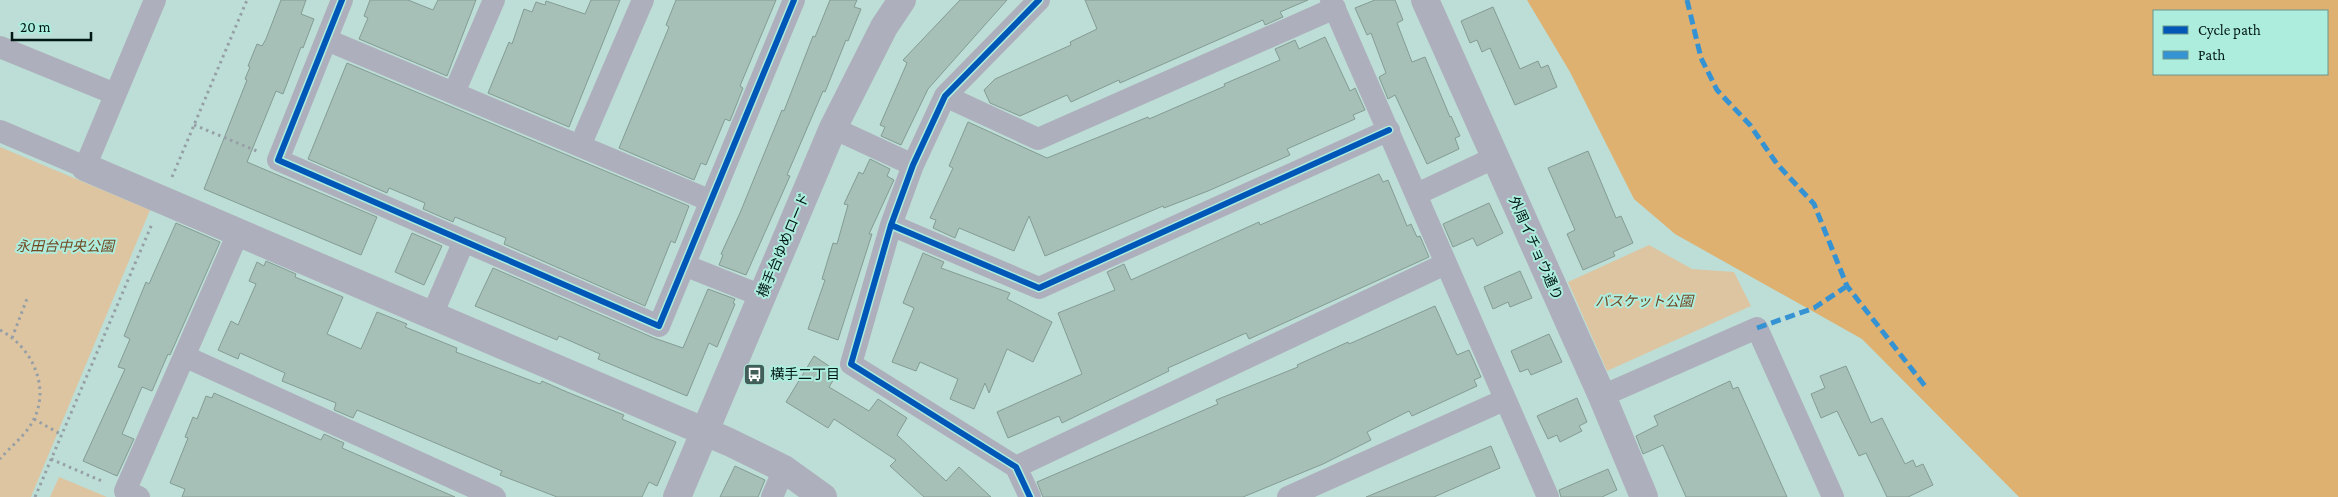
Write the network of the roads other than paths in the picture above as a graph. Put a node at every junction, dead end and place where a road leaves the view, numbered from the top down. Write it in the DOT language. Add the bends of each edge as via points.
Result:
graph roads {
  1 [pos="155,0"];
  2 [pos="342,0"];
  3 [pos="494,0"];
  4 [pos="643,0"];
  5 [pos="794,0"];
  6 [pos="902,0"];
  7 [pos="1039,0"];
  8 [pos="1425,0"];
  9 [pos="1333,4"];
  10 [pos="327,40"];
  11 [pos="0,47"];
  12 [pos="115,94"];
  13 [pos="454,94"];
  14 [pos="945,96"];
  15 [pos="833,128"];
  16 [pos="1389,130"];
  17 [pos="0,131"];
  18 [pos="580,146"];
  19 [pos="1496,157"];
  20 [pos="913,165"];
  21 [pos="85,167"];
  22 [pos="1417,194"];
  23 [pos="711,201"];
  24 [pos="891,225"];
  25 [pos="239,231"];
  26 [pos="464,241"];
  27 [pos="1445,264"];
  28 [pos="684,265"];
  29 [pos="762,296"];
  30 [pos="432,315"];
  31 [pos="184,356"];
  32 [pos="1602,396"];
  33 [pos="1504,400"];
  34 [pos="705,432"];
  35 [pos="1016,467"];
  36 [pos="784,469"];
  37 [pos="132,494"];
  38 [pos="495,497"];
  39 [pos="677,497"];
  40 [pos="772,497"];
  41 [pos="823,497"];
  42 [pos="1030,497"];
  43 [pos="1288,497"];
  44 [pos="1548,497"];
  45 [pos="1644,497"];
  46 [pos="1833,497"];
  1 -- 12 [label="street"];
  2 -- 10 [label="street"];
  3 -- 13 [label="street"];
  4 -- 18 [label="street"];
  5 -- 23 [label="street"];
  6 -- 15 [label="street, 横手台ゆめロード" via="884,27"];
  7 -- 14 [label="street"];
  8 -- 19 [label="street, 外周イチョウ通り"];
  9 -- 14 [label="street" via="1038,139"];
  9 -- 16 [label="street"];
  10 -- 13 [label="street"];
  10 -- 26 [label="street" via="278,160"];
  11 -- 12 [label="street"];
  12 -- 21 [label="street"];
  13 -- 18 [label="street"];
  14 -- 20 [label="street"];
  15 -- 20 [label="street"];
  15 -- 29 [label="street, 横手台ゆめロード"];
  16 -- 22 [label="street"];
  16 -- 24 [label="street" via="1039,288"];
  17 -- 21 [label="street"];
  18 -- 23 [label="street"];
  19 -- 22 [label="street"];
  19 -- 32 [label="street, 外周イチョウ通り"];
  20 -- 24 [label="street"];
  21 -- 25 [label="street"];
  22 -- 27 [label="street"];
  23 -- 28 [label="street"];
  24 -- 35 [label="street" via="851,364"];
  25 -- 30 [label="street"];
  25 -- 31 [label="street"];
  26 -- 28 [label="street" via="659,326"];
  26 -- 30 [label="street"];
  27 -- 33 [label="street"];
  27 -- 35 [label="street"];
  28 -- 29 [label="street"];
  29 -- 34 [label="street, 横手台ゆめロード"];
  30 -- 34 [label="street"];
  31 -- 37 [label="street"];
  31 -- 38 [label="street"];
  32 -- 45 [label="street, 外周イチョウ通り"];
  32 -- 46 [label="street" via="1757,328"];
  33 -- 43 [label="street"];
  33 -- 44 [label="street"];
  34 -- 36 [label="street"];
  34 -- 39 [label="street, 横手台ゆめロード"];
  35 -- 42 [label="street"];
  36 -- 40 [label="street"];
  36 -- 41 [label="street"];
}
